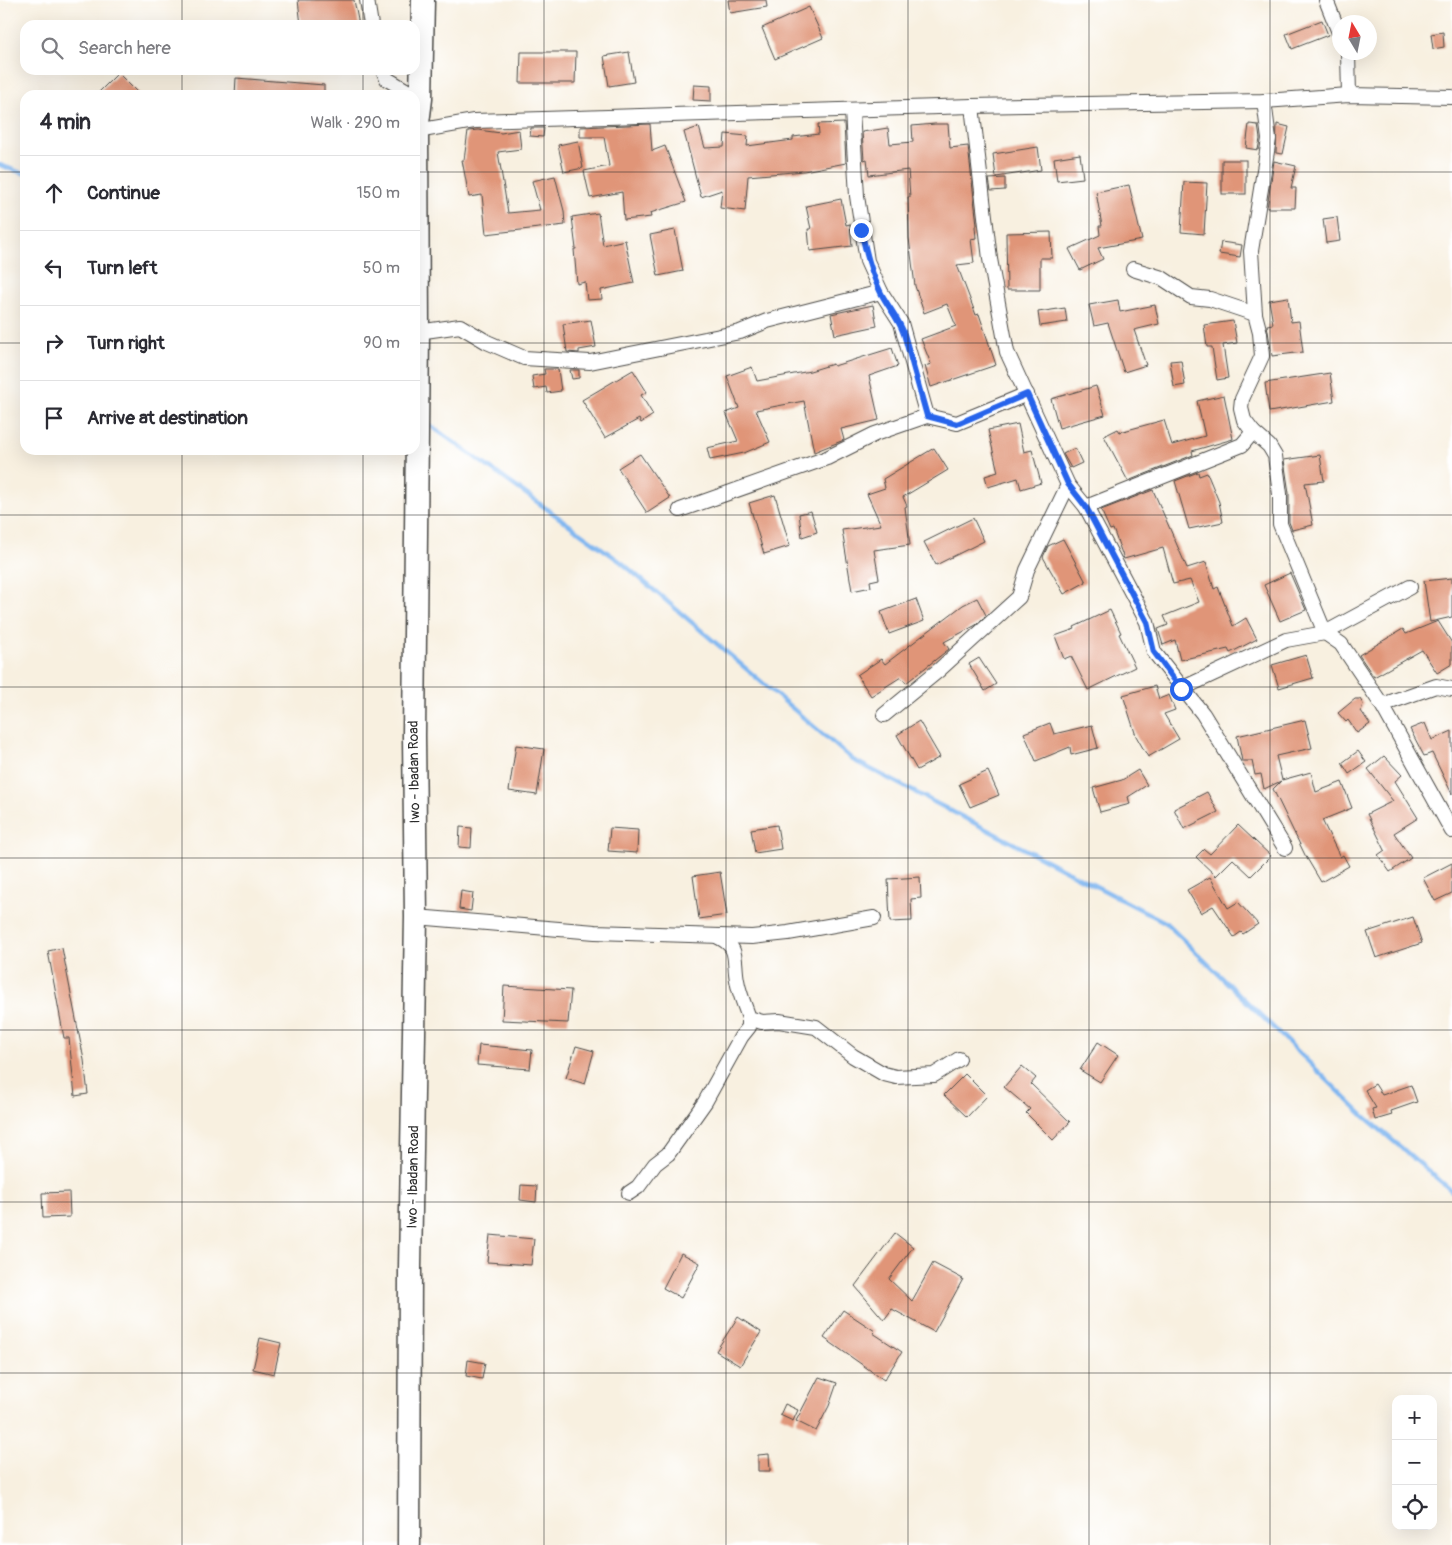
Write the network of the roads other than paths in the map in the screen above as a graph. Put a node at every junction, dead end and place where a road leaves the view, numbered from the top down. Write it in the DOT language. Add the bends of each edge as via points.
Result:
graph roads {
  1 [pos="367,0"];
  2 [pos="423,0"];
  3 [pos="1326,0"];
  4 [pos="1332,15"];
  5 [pos="371,20"];
  6 [pos="420,48"];
  7 [pos="1348,60"];
  8 [pos="385,75"];
  9 [pos="418,75"];
  10 [pos="406,90"];
  11 [pos="417,90"];
  12 [pos="1349,95"];
  13 [pos="1452,97"];
  14 [pos="1264,101"];
  15 [pos="972,106"];
  16 [pos="852,111"];
  17 [pos="420,131"];
  18 [pos="1133,269"];
  19 [pos="880,292"];
  20 [pos="1255,314"];
  21 [pos="420,332"];
  22 [pos="1027,394"];
  23 [pos="927,416"];
  24 [pos="1253,432"];
  25 [pos="417,455"];
  26 [pos="1068,484"];
  27 [pos="1086,507"];
  28 [pos="680,510"];
  29 [pos="1410,588"];
  30 [pos="1325,633"];
  31 [pos="1181,689"];
  32 [pos="1452,689"];
  33 [pos="1382,706"];
  34 [pos="884,715"];
  35 [pos="1452,831"];
  36 [pos="1285,848"];
  37 [pos="416,917"];
  38 [pos="874,918"];
  39 [pos="718,936"];
  40 [pos="749,1018"];
  41 [pos="960,1059"];
  42 [pos="629,1193"];
  43 [pos="409,1545"];
  1 -- 5 [label="street"];
  2 -- 6 [label="main road, Iwo - Ibadan Road"];
  3 -- 4 [label="street"];
  7 -- 12 [label="street"];
  8 -- 10 [label="street"];
  9 -- 11 [label="main road, Iwo - Ibadan Road"];
  12 -- 13 [label="street"];
  12 -- 14 [label="street"];
  14 -- 15 [label="street"];
  14 -- 20 [label="street" via="1269,139 1250,251"];
  15 -- 16 [label="street"];
  15 -- 22 [label="street" via="1002,332 1007,352"];
  16 -- 17 [label="street" via="474,121"];
  16 -- 19 [label="street" via="861,230 867,261"];
  18 -- 20 [label="street" via="1162,278 1191,297 1210,299"];
  19 -- 21 [label="street" via="767,321 740,332 590,362 524,358 460,326"];
  19 -- 23 [label="street" via="900,323"];
  20 -- 24 [label="street" via="1262,356 1241,408 1244,420"];
  22 -- 23 [label="street" via="957,424"];
  22 -- 26 [label="street"];
  23 -- 28 [label="street" via="875,434 827,458"];
  24 -- 27 [label="street" via="1242,445"];
  24 -- 30 [label="street" via="1275,456 1280,524"];
  25 -- 37 [label="main road, Iwo - Ibadan Road"];
  26 -- 27 [label="street"];
  26 -- 34 [label="street" via="1027,570 1019,597"];
  27 -- 31 [label="street" via="1147,622 1154,652"];
  29 -- 30 [label="street"];
  30 -- 31 [label="street" via="1286,640"];
  30 -- 33 [label="street" via="1341,644"];
  31 -- 36 [label="street" via="1203,714"];
  32 -- 33 [label="street" via="1436,686"];
  33 -- 35 [label="street"];
  37 -- 39 [label="street" via="587,932"];
  37 -- 43 [label="main road, Iwo - Ibadan Road"];
  38 -- 39 [label="street" via="788,933"];
  39 -- 40 [label="street" via="728,941 734,950 737,980"];
  40 -- 41 [label="street" via="816,1027 853,1056 896,1078 934,1076"];
  40 -- 42 [label="street" via="749,1027 705,1102 668,1154"];
}
